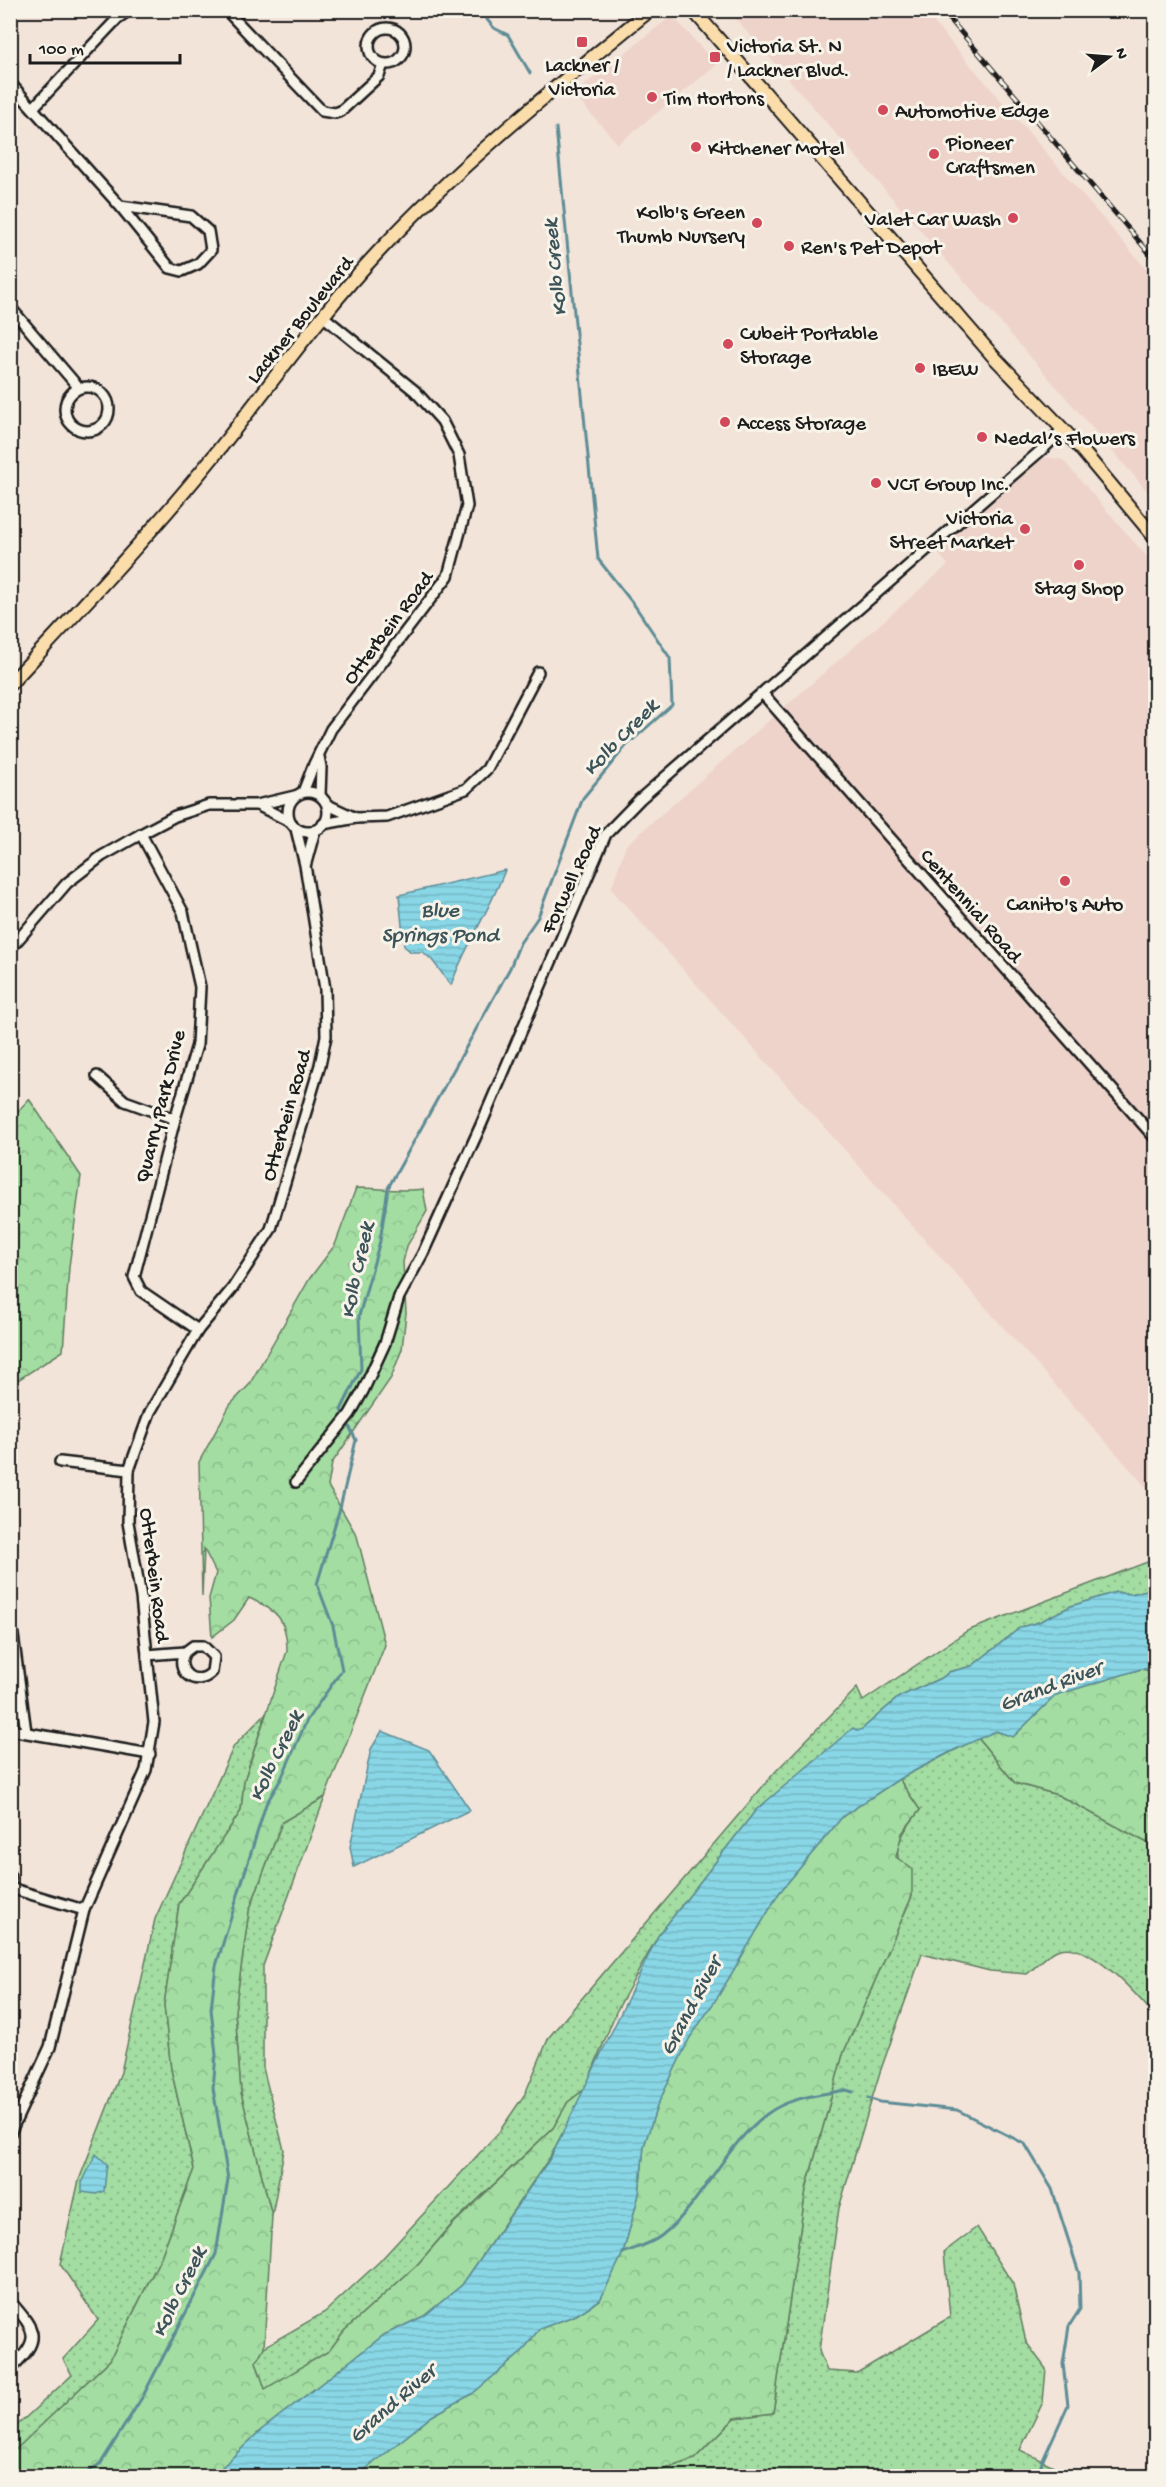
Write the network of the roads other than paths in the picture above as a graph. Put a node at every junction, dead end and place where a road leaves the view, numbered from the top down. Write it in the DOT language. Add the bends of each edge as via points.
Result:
graph roads {
  1 [pos="129,10"];
  2 [pos="226,10"];
  3 [pos="651,10"];
  4 [pos="693,10"];
  5 [pos="383,64"];
  6 [pos="10,82"];
  7 [pos="33,108"];
  8 [pos="120,206"];
  9 [pos="10,307"];
  10 [pos="324,317"];
  11 [pos="79,388"];
  12 [pos="1063,429"];
  13 [pos="1155,539"];
  14 [pos="538,672"];
  15 [pos="10,684"];
  16 [pos="763,693"];
  17 [pos="319,757"];
  18 [pos="299,794"];
  19 [pos="320,795"];
  20 [pos="257,805"];
  21 [pos="328,805"];
  22 [pos="356,818"];
  23 [pos="292,825"];
  24 [pos="319,827"];
  25 [pos="141,834"];
  26 [pos="305,865"];
  27 [pos="10,949"];
  28 [pos="97,1076"];
  29 [pos="175,1119"];
  30 [pos="1155,1138"];
  31 [pos="198,1330"];
  32 [pos="60,1462"];
  33 [pos="129,1470"];
  34 [pos="296,1482"];
  35 [pos="10,1613"];
  36 [pos="185,1652"];
  37 [pos="147,1655"];
  38 [pos="10,1730"];
  39 [pos="26,1732"];
  40 [pos="150,1754"];
  41 [pos="10,1888"];
  42 [pos="84,1910"];
  43 [pos="10,2133"];
  44 [pos="10,2301"];
  45 [pos="10,2369"];
  1 -- 7 [label="street"];
  2 -- 5 [label="street" via="322,111 341,111 379,76"];
  3 -- 10 [label="main road, Lackner Boulevard" via="549,93 426,204"];
  4 -- 12 [label="main road" via="993,356"];
  6 -- 7 [label="street"];
  7 -- 8 [label="street"];
  8 -- 8 [label="street" via="170,268 182,271 198,264 211,250 208,231 192,216"];
  9 -- 11 [label="street"];
  10 -- 15 [label="main road, Lackner Boulevard" via="147,535"];
  10 -- 17 [label="street, Otterbein Road" via="415,391 442,421 459,455 467,506 448,576 331,729"];
  11 -- 11 [label="street" via="68,398 66,416 77,429 92,431 107,418 108,402 99,390"];
  12 -- 13 [label="main road"];
  12 -- 16 [label="street, Forwell Road"];
  14 -- 22 [label="street" via="487,769 466,789 387,817"];
  16 -- 30 [label="street, Centennial Road"];
  16 -- 34 [label="street, Forwell Road" via="606,834 481,1125 399,1297 385,1343 350,1414"];
  17 -- 18 [label="street, Otterbein Road"];
  17 -- 19 [label="street, Otterbein Road"];
  18 -- 19 [label="street"];
  18 -- 20 [label="street"];
  18 -- 23 [label="street, Otterbein Road" via="288,808"];
  19 -- 21 [label="street"];
  20 -- 23 [label="street"];
  20 -- 25 [label="street" via="209,805 175,816"];
  21 -- 22 [label="street"];
  21 -- 24 [label="street, Otterbein Road" via="328,815"];
  22 -- 24 [label="street"];
  23 -- 24 [label="street" via="306,832"];
  23 -- 26 [label="street, Otterbein Road"];
  24 -- 26 [label="street, Otterbein Road"];
  25 -- 27 [label="street" via="102,856 67,883"];
  25 -- 29 [label="street, Quarry Park Drive" via="183,912 200,987 197,1045"];
  26 -- 31 [label="street, Otterbein Road" via="325,989 326,1036 320,1065 271,1229 232,1289"];
  28 -- 29 [label="street" via="124,1101"];
  29 -- 31 [label="street, Quarry Park Drive" via="134,1277 141,1291"];
  31 -- 33 [label="street, Otterbein Road" via="150,1412"];
  32 -- 33 [label="street"];
  33 -- 37 [label="street, Otterbein Road" via="128,1522"];
  35 -- 39 [label="street"];
  36 -- 37 [label="street"];
  37 -- 40 [label="street, Otterbein Road" via="154,1722"];
  38 -- 39 [label="street"];
  39 -- 40 [label="street"];
  40 -- 42 [label="street, Otterbein Road" via="140,1786"];
  41 -- 42 [label="street"];
  42 -- 43 [label="street, Otterbein Road" via="50,2047"];
  44 -- 45 [label="street" via="30,2323 33,2336 30,2347"];
}
